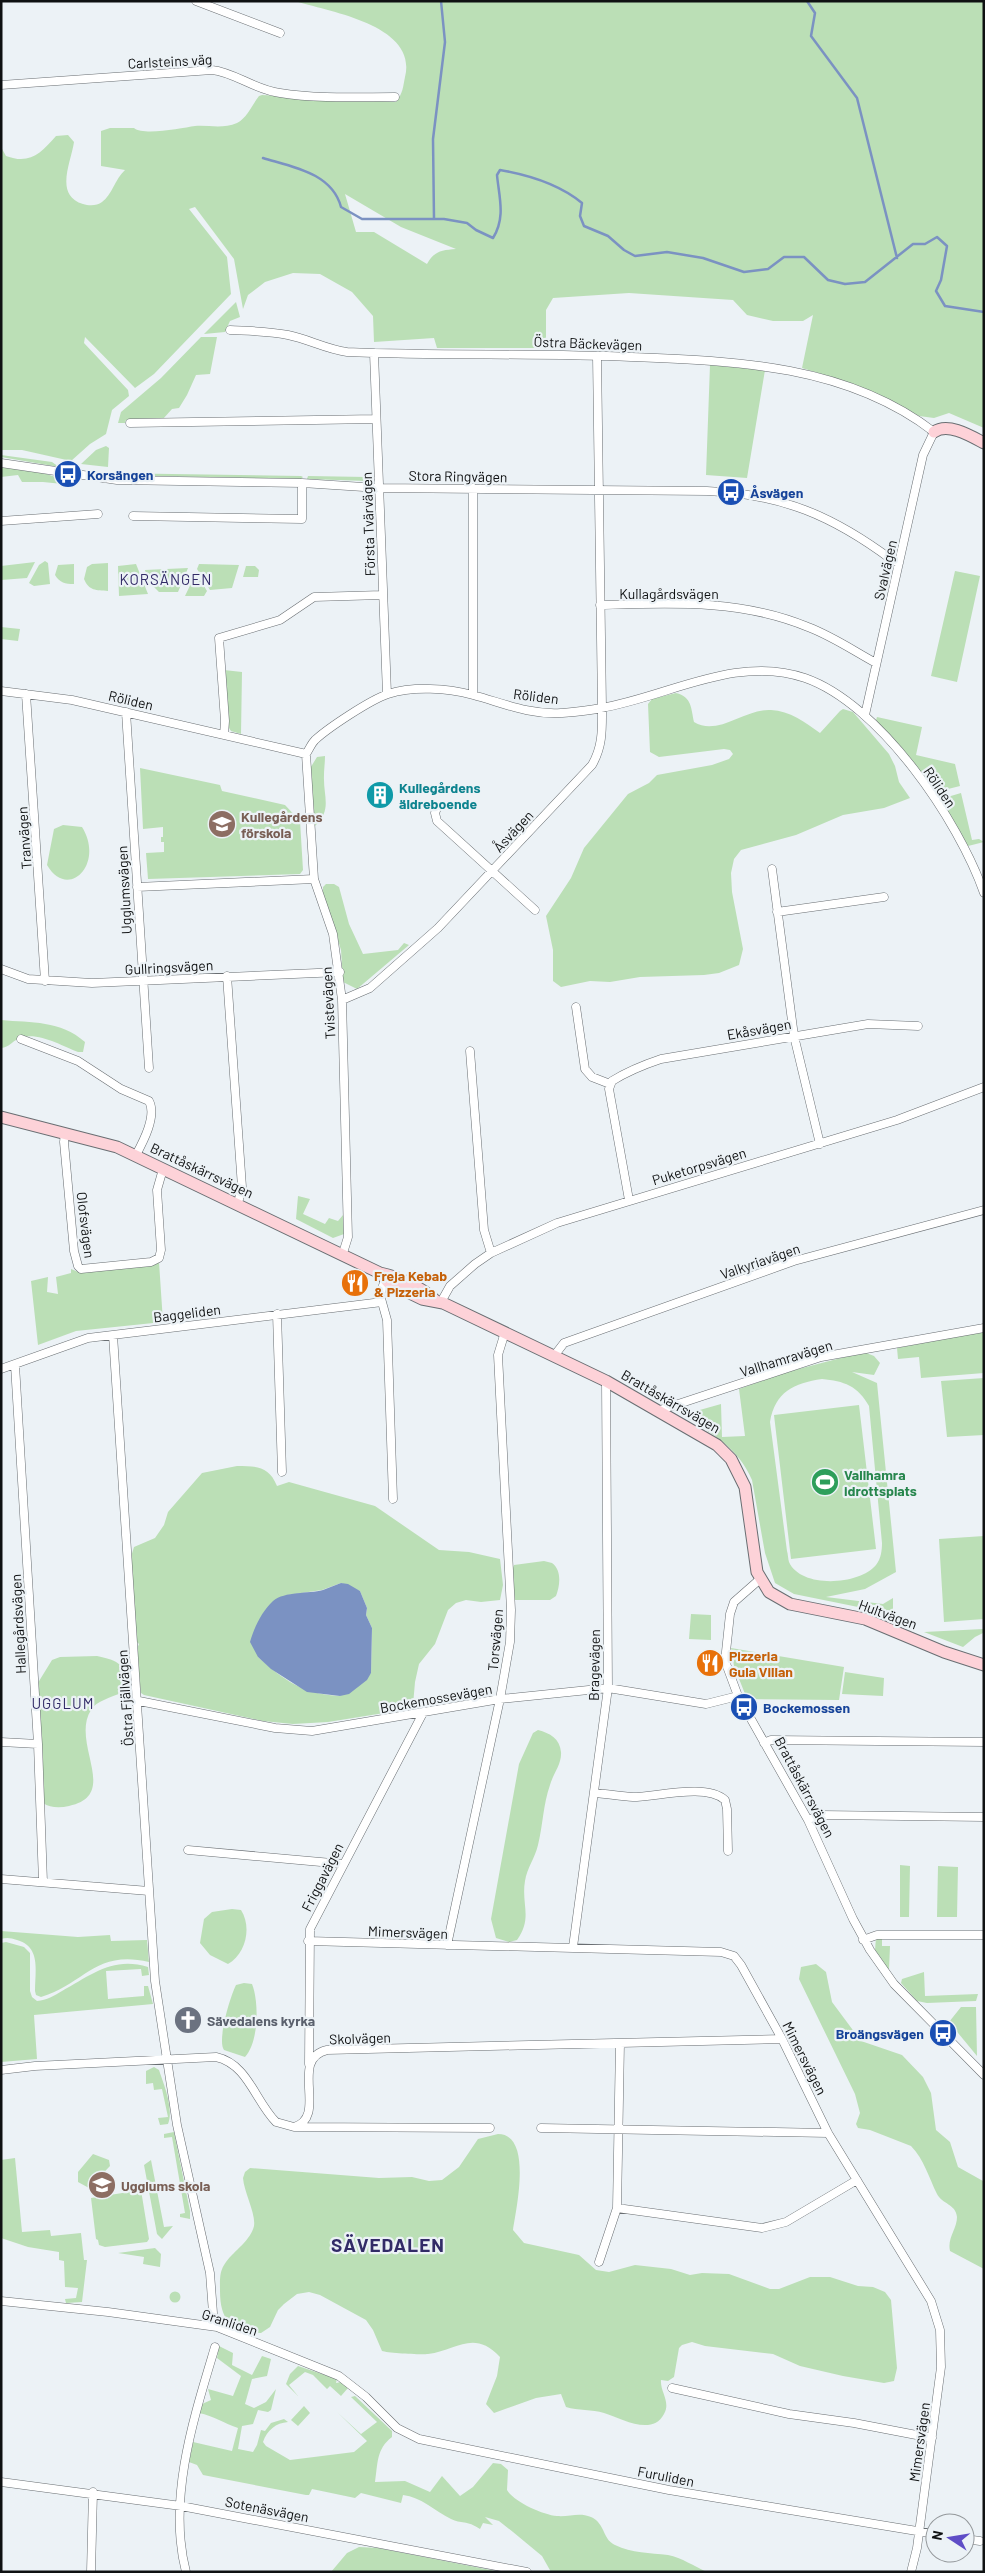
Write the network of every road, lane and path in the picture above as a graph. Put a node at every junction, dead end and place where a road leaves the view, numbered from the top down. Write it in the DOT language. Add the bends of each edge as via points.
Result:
graph roads {
  1 [pos="196,1"];
  2 [pos="280,33"];
  3 [pos="1,85"];
  4 [pos="395,98"];
  5 [pos="230,330"];
  6 [pos="374,353"];
  7 [pos="597,356"];
  8 [pos="376,419"];
  9 [pos="130,422"];
  10 [pos="934,432"];
  11 [pos="984,443"];
  12 [pos="1,463"];
  13 [pos="302,483"];
  14 [pos="379,488"];
  15 [pos="474,488"];
  16 [pos="599,490"];
  17 [pos="98,514"];
  18 [pos="132,516"];
  19 [pos="1,521"];
  20 [pos="899,563"];
  21 [pos="382,595"];
  22 [pos="600,605"];
  23 [pos="876,663"];
  24 [pos="1,691"];
  25 [pos="26,694"];
  26 [pos="387,694"];
  27 [pos="473,695"];
  28 [pos="602,708"];
  29 [pos="126,712"];
  30 [pos="865,715"];
  31 [pos="224,735"];
  32 [pos="306,754"];
  33 [pos="437,808"];
  34 [pos="772,869"];
  35 [pos="492,871"];
  36 [pos="314,879"];
  37 [pos="137,887"];
  38 [pos="984,893"];
  39 [pos="884,897"];
  40 [pos="535,910"];
  41 [pos="777,912"];
  42 [pos="1,969"];
  43 [pos="340,972"];
  44 [pos="227,976"];
  45 [pos="45,980"];
  46 [pos="142,981"];
  47 [pos="342,1000"];
  48 [pos="576,1007"];
  49 [pos="918,1026"];
  50 [pos="794,1036"];
  51 [pos="21,1040"];
  52 [pos="470,1051"];
  53 [pos="149,1068"];
  54 [pos="610,1084"];
  55 [pos="984,1087"];
  56 [pos="1,1117"];
  57 [pos="66,1133"];
  58 [pos="820,1144"];
  59 [pos="136,1156"];
  60 [pos="163,1169"];
  61 [pos="629,1200"];
  62 [pos="238,1203"];
  63 [pos="984,1210"];
  64 [pos="343,1253"];
  65 [pos="491,1253"];
  66 [pos="384,1275"];
  67 [pos="439,1301"];
  68 [pos="382,1302"];
  69 [pos="277,1314"];
  70 [pos="984,1328"];
  71 [pos="505,1332"];
  72 [pos="113,1335"];
  73 [pos="554,1356"];
  74 [pos="16,1365"];
  75 [pos="1,1369"];
  76 [pos="606,1381"];
  77 [pos="657,1411"];
  78 [pos="282,1472"];
  79 [pos="393,1500"];
  80 [pos="760,1580"];
  81 [pos="984,1665"];
  82 [pos="608,1688"];
  83 [pos="738,1696"];
  84 [pos="500,1699"];
  85 [pos="138,1702"];
  86 [pos="423,1713"];
  87 [pos="1,1742"];
  88 [pos="764,1742"];
  89 [pos="984,1742"];
  90 [pos="38,1744"];
  91 [pos="594,1793"];
  92 [pos="984,1817"];
  93 [pos="808,1820"];
  94 [pos="188,1850"];
  95 [pos="728,1851"];
  96 [pos="343,1864"];
  97 [pos="1,1879"];
  98 [pos="43,1882"];
  99 [pos="149,1891"];
  100 [pos="984,1935"];
  101 [pos="863,1940"];
  102 [pos="308,1941"];
  103 [pos="447,1945"];
  104 [pos="573,1947"];
  105 [pos="782,2039"];
  106 [pos="620,2043"];
  107 [pos="166,2058"];
  108 [pos="309,2069"];
  109 [pos="1,2070"];
  110 [pos="984,2075"];
  111 [pos="294,2127"];
  112 [pos="490,2128"];
  113 [pos="542,2128"];
  114 [pos="619,2129"];
  115 [pos="828,2133"];
  116 [pos="857,2180"];
  117 [pos="616,2208"];
  118 [pos="600,2262"];
  119 [pos="1,2301"];
  120 [pos="210,2325"];
  121 [pos="215,2348"];
  122 [pos="672,2388"];
  123 [pos="397,2428"];
  124 [pos="932,2438"];
  125 [pos="2,2484"];
  126 [pos="93,2492"];
  127 [pos="181,2506"];
  128 [pos="919,2531"];
  129 [pos="925,2532"];
  130 [pos="975,2540"];
  131 [pos="980,2541"];
  132 [pos="91,2572"];
  133 [pos="186,2572"];
  134 [pos="527,2572"];
  135 [pos="911,2572"];
  1 -- 2 [label="street"];
  3 -- 4 [label="street, Carlsteins väg" via="212,70 226,72 255,87 281,94"];
  5 -- 6 [label="street, Östra Bäckevägen" via="260,330 336,350"];
  6 -- 7 [label="street, Östra Bäckevägen"];
  6 -- 8 [label="street, Första Tvärvägen"];
  7 -- 10 [label="street, Östra Bäckevägen" via="723,361 798,371 873,396"];
  7 -- 16 [label="street, Åsvägen"];
  8 -- 9 [label="street"];
  8 -- 14 [label="street, Första Tvärvägen"];
  10 -- 11 [label="street" via="943,428 955,430"];
  10 -- 20 [label="street, Svalvägen" via="923,455"];
  12 -- 13 [label="street, Stora Ringvägen" via="117,480"];
  13 -- 14 [label="street, Stora Ringvägen"];
  13 -- 18 [label="street" via="302,519"];
  14 -- 15 [label="street, Stora Ringvägen"];
  14 -- 21 [label="street, Första Tvärvägen"];
  15 -- 16 [label="street, Stora Ringvägen"];
  15 -- 27 [label="street"];
  16 -- 20 [label="street, Stora Ringvägen" via="719,491 776,499 829,519"];
  16 -- 22 [label="street, Åsvägen"];
  17 -- 19 [label="street"];
  20 -- 23 [label="street, Svalvägen"];
  21 -- 26 [label="street, Första Tvärvägen"];
  21 -- 31 [label="street" via="314,597 280,620 219,638"];
  22 -- 23 [label="street, Kullagårdsvägen" via="705,603 763,612 810,628"];
  22 -- 28 [label="street, Åsvägen"];
  23 -- 30 [label="street, Svalvägen"];
  24 -- 25 [label="street, Röliden"];
  25 -- 29 [label="street, Röliden"];
  25 -- 45 [label="street, Tranvägen"];
  26 -- 27 [label="street, Röliden" via="445,690"];
  26 -- 32 [label="street, Röliden" via="314,741"];
  27 -- 28 [label="street, Röliden" via="540,713"];
  28 -- 30 [label="street, Röliden" via="721,676 760,672 804,677 847,700"];
  28 -- 35 [label="street, Åsvägen" via="602,744 592,765"];
  29 -- 31 [label="street, Röliden"];
  29 -- 37 [label="street, Ugglumsvägen"];
  30 -- 38 [label="street, Röliden" via="908,762 935,800 971,861"];
  31 -- 32 [label="street, Röliden"];
  32 -- 36 [label="street, Tvistevägen"];
  33 -- 35 [label="street" via="437,821"];
  34 -- 41 [label="street"];
  35 -- 40 [label="street"];
  35 -- 47 [label="street, Åsvägen" via="386,976 358,995"];
  36 -- 37 [label="street"];
  36 -- 43 [label="street, Tvistevägen" via="333,934"];
  37 -- 46 [label="street, Ugglumsvägen"];
  39 -- 41 [label="street"];
  41 -- 50 [label="street"];
  42 -- 45 [label="street, Gullringsvägen" via="12,975"];
  43 -- 44 [label="street, Gullringsvägen"];
  43 -- 47 [label="street, Tvistevägen"];
  44 -- 46 [label="street, Gullringsvägen"];
  44 -- 62 [label="street" via="242,1187"];
  45 -- 46 [label="street, Gullringsvägen" via="92,983"];
  46 -- 53 [label="street, Ugglumsvägen"];
  47 -- 64 [label="street, Tvistevägen" via="348,1237"];
  48 -- 54 [label="street" via="585,1069 592,1077"];
  49 -- 50 [label="street, Ekåsvägen" via="868,1024"];
  50 -- 54 [label="street, Ekåsvägen" via="661,1059 639,1066"];
  50 -- 58 [label="street"];
  51 -- 59 [label="street" via="78,1061 121,1089 149,1101 149,1124"];
  52 -- 65 [label="street" via="484,1230"];
  54 -- 61 [label="street"];
  55 -- 58 [label="street, Puketorpsvägen" via="897,1120"];
  56 -- 57 [label="street, Brattåskärrsvägen"];
  57 -- 59 [label="street, Brattåskärrsvägen"];
  57 -- 60 [label="street, Olofsvägen" via="64,1142 74,1251 81,1268 151,1262 159,1258 157,1190"];
  58 -- 61 [label="street, Puketorpsvägen"];
  59 -- 60 [label="street, Brattåskärrsvägen"];
  60 -- 62 [label="street, Brattåskärrsvägen"];
  61 -- 65 [label="street, Puketorpsvägen" via="557,1223"];
  62 -- 64 [label="street, Brattåskärrsvägen"];
  63 -- 73 [label="street, Valkyriavägen" via="794,1261 564,1343"];
  64 -- 66 [label="street, Brattåskärrsvägen"];
  65 -- 67 [label="street, Puketorpsvägen" via="460,1275"];
  66 -- 67 [label="street, Brattåskärrsvägen"];
  66 -- 68 [label="street"];
  67 -- 71 [label="street, Brattåskärrsvägen"];
  68 -- 69 [label="street, Baggeliden"];
  68 -- 79 [label="street" via="387,1320"];
  69 -- 72 [label="street, Baggeliden"];
  69 -- 78 [label="street"];
  70 -- 77 [label="street, Vallhamravägen" via="820,1357"];
  71 -- 73 [label="street, Brattåskärrsvägen"];
  71 -- 84 [label="street, Torsvägen" via="498,1355 511,1610 509,1649"];
  72 -- 74 [label="street, Baggeliden" via="88,1338"];
  72 -- 85 [label="street, Östra Fjällvägen"];
  73 -- 76 [label="street, Brattåskärrsvägen"];
  74 -- 75 [label="street, Baggeliden"];
  74 -- 90 [label="street, Hallegårdsvägen"];
  76 -- 77 [label="street, Brattåskärrsvägen"];
  76 -- 82 [label="street, Bragevägen"];
  77 -- 80 [label="street, Brattåskärrsvägen" via="717,1445 737,1469 745,1487"];
  80 -- 81 [label="street, Hultvägen" via="769,1592 786,1602 864,1619"];
  80 -- 83 [label="street, Brattåskärrsvägen" via="734,1602 730,1614 725,1662"];
  82 -- 83 [label="street, Bockemossevägen" via="706,1704"];
  82 -- 84 [label="street, Bockemossevägen"];
  82 -- 91 [label="street, Bragevägen"];
  83 -- 88 [label="street, Brattåskärrsvägen"];
  84 -- 86 [label="street, Bockemossevägen"];
  84 -- 103 [label="street, Torsvägen"];
  85 -- 86 [label="street, Bockemossevägen" via="294,1731"];
  85 -- 99 [label="street, Östra Fjällvägen"];
  86 -- 96 [label="street, Friggavägen"];
  87 -- 90 [label="street"];
  88 -- 89 [label="street"];
  88 -- 93 [label="street, Brattåskärrsvägen"];
  90 -- 98 [label="street, Hallegårdsvägen"];
  91 -- 95 [label="street" via="717,1795 726,1804"];
  91 -- 104 [label="street, Bragevägen"];
  92 -- 93 [label="street" via="821,1815"];
  93 -- 101 [label="street, Brattåskärrsvägen"];
  94 -- 96 [label="street"];
  96 -- 102 [label="street, Friggavägen" via="310,1929"];
  97 -- 98 [label="street"];
  98 -- 99 [label="street"];
  99 -- 107 [label="street, Östra Fjällvägen" via="155,1981"];
  100 -- 101 [label="street" via="878,1935"];
  101 -- 110 [label="street, Brattåskärrsvägen" via="894,1984"];
  102 -- 103 [label="street, Mimersvägen"];
  102 -- 108 [label="street, Friggavägen"];
  103 -- 104 [label="street, Mimersvägen"];
  104 -- 105 [label="street, Mimersvägen" via="729,1953 741,1965"];
  105 -- 106 [label="street, Skolvägen"];
  105 -- 115 [label="street, Mimersvägen"];
  106 -- 108 [label="street, Skolvägen" via="327,2050 316,2055"];
  106 -- 114 [label="street"];
  107 -- 109 [label="street"];
  107 -- 111 [label="street" via="198,2056 228,2060 242,2073 276,2122"];
  107 -- 120 [label="street, Östra Fjällvägen" via="177,2125 210,2273 213,2313"];
  108 -- 111 [label="street" via="308,2113 303,2122"];
  111 -- 112 [label="street"];
  113 -- 114 [label="street"];
  114 -- 115 [label="street"];
  114 -- 117 [label="street"];
  115 -- 116 [label="street, Mimersvägen"];
  116 -- 117 [label="street" via="786,2222 762,2228"];
  116 -- 124 [label="street, Mimersvägen" via="932,2301 938,2318 941,2360"];
  117 -- 118 [label="street"];
  119 -- 120 [label="street, Granliden"];
  120 -- 123 [label="street, Granliden" via="339,2376"];
  121 -- 127 [label="street" via="188,2452"];
  122 -- 124 [label="street" via="789,2414"];
  123 -- 128 [label="street, Furuliden" via="425,2440 669,2490"];
  124 -- 128 [label="street, Mimersvägen"];
  125 -- 126 [label="street, Sotenäsvägen"];
  126 -- 127 [label="street, Sotenäsvägen"];
  126 -- 132 [label="street"];
  127 -- 133 [label="street"];
  127 -- 134 [label="street, Sotenäsvägen"];
  128 -- 129 [label="street, Furuliden"];
  128 -- 135 [label="street, Mimersvägen"];
  130 -- 131 [label="street"];
}
